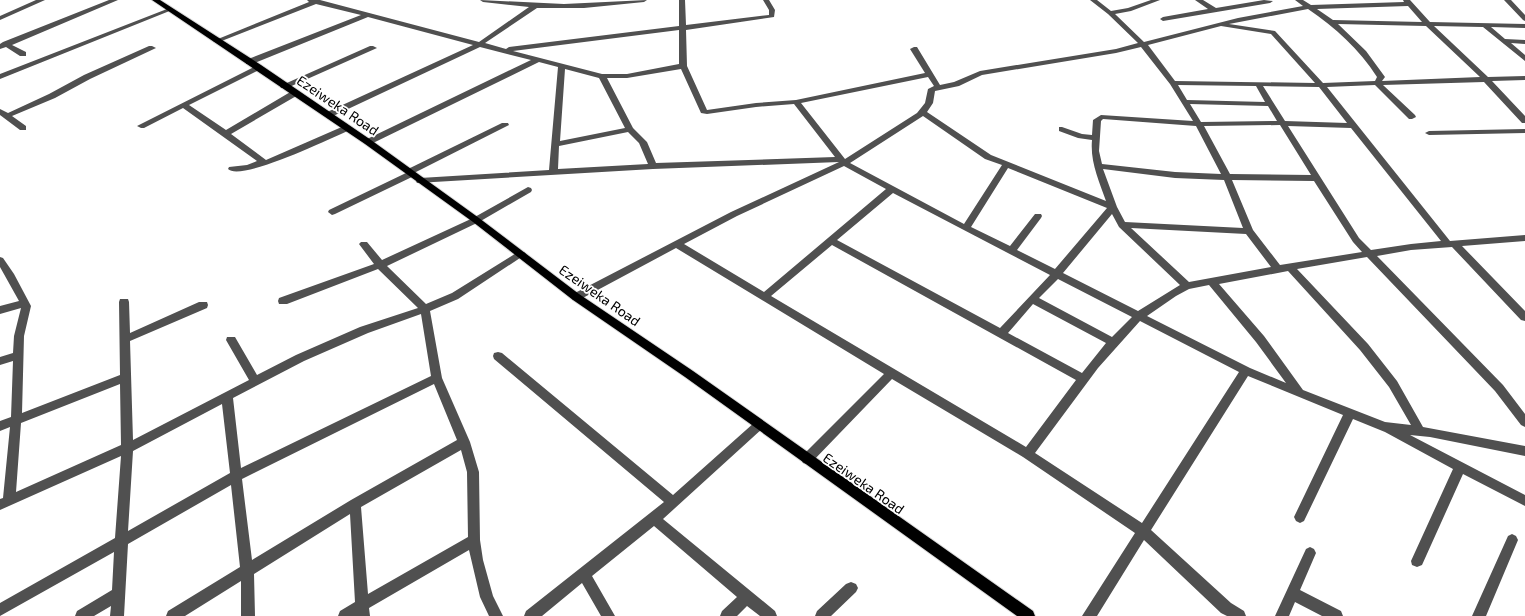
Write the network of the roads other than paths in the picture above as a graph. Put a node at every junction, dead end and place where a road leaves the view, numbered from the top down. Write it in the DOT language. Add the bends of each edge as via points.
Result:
graph roads {
  1 [pos="42,0"];
  2 [pos="115,0"];
  3 [pos="155,0"];
  4 [pos="483,0"];
  5 [pos="644,0"];
  6 [pos="682,0"];
  7 [pos="766,0"];
  8 [pos="1093,0"];
  9 [pos="1157,0"];
  10 [pos="1198,0"];
  11 [pos="1298,0"];
  12 [pos="1345,0"];
  13 [pos="1507,0"];
  14 [pos="315,1"];
  15 [pos="1270,1"];
  16 [pos="1407,2"];
  17 [pos="1352,6"];
  18 [pos="534,7"];
  19 [pos="1310,7"];
  20 [pos="170,10"];
  21 [pos="1214,10"];
  22 [pos="1110,13"];
  23 [pos="368,15"];
  24 [pos="0,18"];
  25 [pos="1163,19"];
  26 [pos="1525,19"];
  27 [pos="1332,22"];
  28 [pos="1427,23"];
  29 [pos="1483,24"];
  30 [pos="1221,25"];
  31 [pos="1525,26"];
  32 [pos="682,27"];
  33 [pos="217,41"];
  34 [pos="1504,41"];
  35 [pos="1525,42"];
  36 [pos="480,44"];
  37 [pos="1141,44"];
  38 [pos="3,46"];
  39 [pos="152,48"];
  40 [pos="373,48"];
  41 [pos="914,49"];
  42 [pos="504,50"];
  43 [pos="24,54"];
  44 [pos="539,59"];
  45 [pos="1525,59"];
  46 [pos="249,62"];
  47 [pos="562,65"];
  48 [pos="682,66"];
  49 [pos="258,67"];
  50 [pos="929,74"];
  51 [pos="602,76"];
  52 [pos="0,77"];
  53 [pos="1525,78"];
  54 [pos="1487,80"];
  55 [pos="1173,83"];
  56 [pos="1258,84"];
  57 [pos="1377,84"];
  58 [pos="1321,85"];
  59 [pos="284,86"];
  60 [pos="938,88"];
  61 [pos="295,93"];
  62 [pos="796,102"];
  63 [pos="1185,102"];
  64 [pos="184,104"];
  65 [pos="1270,104"];
  66 [pos="0,110"];
  67 [pos="922,112"];
  68 [pos="328,115"];
  69 [pos="7,116"];
  70 [pos="1412,117"];
  71 [pos="1525,121"];
  72 [pos="1283,123"];
  73 [pos="1199,124"];
  74 [pos="506,125"];
  75 [pos="141,126"];
  76 [pos="1354,126"];
  77 [pos="23,128"];
  78 [pos="347,128"];
  79 [pos="630,129"];
  80 [pos="1062,129"];
  81 [pos="1525,131"];
  82 [pos="1429,133"];
  83 [pos="226,134"];
  84 [pos="1096,138"];
  85 [pos="368,142"];
  86 [pos="555,144"];
  87 [pos="842,161"];
  88 [pos="263,162"];
  89 [pos="1006,165"];
  90 [pos="654,166"];
  91 [pos="1098,166"];
  92 [pos="232,169"];
  93 [pos="410,173"];
  94 [pos="553,173"];
  95 [pos="1227,177"];
  96 [pos="1317,178"];
  97 [pos="420,181"];
  98 [pos="892,189"];
  99 [pos="528,190"];
  100 [pos="1113,207"];
  101 [pos="332,212"];
  102 [pos="1038,216"];
  103 [pos="476,220"];
  104 [pos="1122,225"];
  105 [pos="966,228"];
  106 [pos="1249,232"];
  107 [pos="1525,238"];
  108 [pos="830,240"];
  109 [pos="364,244"];
  110 [pos="676,244"];
  111 [pos="1451,244"];
  112 [pos="1011,251"];
  113 [pos="521,254"];
  114 [pos="1370,254"];
  115 [pos="0,260"];
  116 [pos="380,265"];
  117 [pos="1289,266"];
  118 [pos="1278,269"];
  119 [pos="1057,274"];
  120 [pos="1212,281"];
  121 [pos="1187,286"];
  122 [pos="576,297"];
  123 [pos="764,297"];
  124 [pos="1032,299"];
  125 [pos="283,301"];
  126 [pos="25,302"];
  127 [pos="124,302"];
  128 [pos="202,305"];
  129 [pos="425,309"];
  130 [pos="0,310"];
  131 [pos="1139,316"];
  132 [pos="1525,317"];
  133 [pos="1001,334"];
  134 [pos="125,339"];
  135 [pos="231,340"];
  136 [pos="1113,342"];
  137 [pos="18,355"];
  138 [pos="498,356"];
  139 [pos="0,361"];
  140 [pos="1246,371"];
  141 [pos="890,374"];
  142 [pos="126,378"];
  143 [pos="436,378"];
  144 [pos="1084,379"];
  145 [pos="255,381"];
  146 [pos="1299,392"];
  147 [pos="227,396"];
  148 [pos="1350,413"];
  149 [pos="16,420"];
  150 [pos="1525,422"];
  151 [pos="759,425"];
  152 [pos="0,426"];
  153 [pos="1384,427"];
  154 [pos="1420,431"];
  155 [pos="464,442"];
  156 [pos="127,448"];
  157 [pos="1525,451"];
  158 [pos="1027,454"];
  159 [pos="807,459"];
  160 [pos="1460,467"];
  161 [pos="236,476"];
  162 [pos="1525,501"];
  163 [pos="673,502"];
  164 [pos="5,503"];
  165 [pos="355,504"];
  166 [pos="1300,517"];
  167 [pos="654,519"];
  168 [pos="1143,531"];
  169 [pos="474,540"];
  170 [pos="1512,540"];
  171 [pos="120,542"];
  172 [pos="1310,552"];
  173 [pos="1416,561"];
  174 [pos="247,570"];
  175 [pos="584,574"];
  176 [pos="852,588"];
  177 [pos="1292,593"];
  178 [pos="118,594"];
  179 [pos="747,597"];
  180 [pos="0,610"];
  181 [pos="362,610"];
  182 [pos="82,616"];
  183 [pos="117,616"];
  184 [pos="172,616"];
  185 [pos="248,616"];
  186 [pos="345,616"];
  187 [pos="496,616"];
  188 [pos="531,616"];
  189 [pos="608,616"];
  190 [pos="727,616"];
  191 [pos="770,616"];
  192 [pos="822,616"];
  193 [pos="1028,616"];
  194 [pos="1089,616"];
  195 [pos="1239,616"];
  196 [pos="1282,616"];
  197 [pos="1336,616"];
  198 [pos="1479,616"];
  1 -- 24 [label="street"];
  2 -- 38 [label="street"];
  3 -- 20 [label="main road, Ezeiweka Road"];
  4 -- 18 [label="street"];
  5 -- 18 [label="street" via="573,7"];
  6 -- 32 [label="street"];
  7 -- 32 [label="street" via="772,10 772,16"];
  8 -- 22 [label="street"];
  9 -- 22 [label="street"];
  10 -- 21 [label="street"];
  11 -- 19 [label="street"];
  12 -- 17 [label="street"];
  13 -- 26 [label="street"];
  14 -- 23 [label="street"];
  14 -- 33 [label="street"];
  15 -- 21 [label="street"];
  16 -- 17 [label="street"];
  16 -- 28 [label="street"];
  17 -- 19 [label="street"];
  18 -- 36 [label="street"];
  19 -- 27 [label="street"];
  19 -- 30 [label="street"];
  20 -- 33 [label="main road, Ezeiweka Road"];
  20 -- 52 [label="street"];
  21 -- 25 [label="street"];
  22 -- 37 [label="street"];
  23 -- 36 [label="street"];
  23 -- 46 [label="street"];
  27 -- 28 [label="street"];
  27 -- 57 [label="street" via="1373,64 1381,76"];
  28 -- 29 [label="street"];
  28 -- 54 [label="street"];
  29 -- 31 [label="street"];
  29 -- 34 [label="street"];
  30 -- 37 [label="street"];
  30 -- 58 [label="street" via="1273,32"];
  32 -- 42 [label="street"];
  32 -- 48 [label="street"];
  33 -- 46 [label="main road, Ezeiweka Road"];
  34 -- 35 [label="street"];
  34 -- 45 [label="street"];
  36 -- 42 [label="street"];
  36 -- 68 [label="street"];
  37 -- 55 [label="street"];
  37 -- 60 [label="street" via="1116,51 980,73 956,84"];
  38 -- 43 [label="street"];
  39 -- 69 [label="street"];
  40 -- 59 [label="street"];
  41 -- 50 [label="street"];
  42 -- 44 [label="street"];
  44 -- 47 [label="street"];
  44 -- 85 [label="street"];
  46 -- 49 [label="main road, Ezeiweka Road"];
  47 -- 51 [label="street"];
  47 -- 86 [label="street"];
  48 -- 51 [label="street" via="627,76"];
  48 -- 62 [label="street" via="704,111"];
  49 -- 59 [label="main road, Ezeiweka Road"];
  49 -- 64 [label="street"];
  50 -- 60 [label="street"];
  50 -- 62 [label="street"];
  51 -- 79 [label="street"];
  53 -- 54 [label="street"];
  54 -- 57 [label="street"];
  54 -- 71 [label="street"];
  55 -- 56 [label="street"];
  55 -- 63 [label="street"];
  56 -- 58 [label="street"];
  56 -- 65 [label="street"];
  57 -- 58 [label="street"];
  57 -- 70 [label="street"];
  58 -- 76 [label="street"];
  59 -- 61 [label="main road, Ezeiweka Road"];
  60 -- 67 [label="street" via="932,89"];
  61 -- 68 [label="main road, Ezeiweka Road"];
  61 -- 83 [label="street"];
  62 -- 87 [label="street"];
  63 -- 65 [label="street"];
  63 -- 73 [label="street"];
  64 -- 75 [label="street"];
  64 -- 83 [label="street"];
  65 -- 72 [label="street"];
  66 -- 69 [label="street"];
  67 -- 87 [label="street"];
  67 -- 89 [label="street" via="988,157"];
  68 -- 78 [label="main road, Ezeiweka Road"];
  69 -- 77 [label="street"];
  72 -- 73 [label="street"];
  72 -- 76 [label="street"];
  72 -- 96 [label="street"];
  73 -- 84 [label="street" via="1102,117 1097,120"];
  73 -- 95 [label="street"];
  74 -- 93 [label="street"];
  76 -- 111 [label="street"];
  78 -- 85 [label="main road, Ezeiweka Road"];
  78 -- 88 [label="street"];
  79 -- 86 [label="street"];
  79 -- 90 [label="street" via="643,142"];
  80 -- 84 [label="street"];
  81 -- 82 [label="street"];
  83 -- 88 [label="street"];
  84 -- 91 [label="street"];
  85 -- 93 [label="main road, Ezeiweka Road"];
  86 -- 94 [label="street"];
  87 -- 90 [label="street"];
  87 -- 98 [label="street"];
  87 -- 110 [label="street"];
  88 -- 92 [label="street" via="248,168"];
  89 -- 100 [label="street"];
  89 -- 105 [label="street"];
  90 -- 94 [label="street"];
  91 -- 95 [label="street" via="1175,175"];
  91 -- 100 [label="street"];
  93 -- 97 [label="main road, Ezeiweka Road"];
  93 -- 101 [label="street"];
  94 -- 97 [label="street"];
  95 -- 96 [label="street"];
  95 -- 106 [label="street"];
  96 -- 114 [label="street" via="1356,240"];
  97 -- 103 [label="main road, Ezeiweka Road"];
  98 -- 105 [label="street"];
  98 -- 108 [label="street"];
  99 -- 103 [label="street"];
  100 -- 104 [label="street"];
  100 -- 119 [label="street"];
  102 -- 112 [label="street"];
  103 -- 113 [label="main road, Ezeiweka Road"];
  103 -- 116 [label="street"];
  104 -- 106 [label="street"];
  104 -- 121 [label="street"];
  105 -- 112 [label="street"];
  106 -- 118 [label="street"];
  107 -- 111 [label="street"];
  108 -- 123 [label="street"];
  108 -- 133 [label="street"];
  109 -- 116 [label="street"];
  110 -- 122 [label="street"];
  110 -- 123 [label="street"];
  111 -- 114 [label="street"];
  111 -- 132 [label="street"];
  112 -- 119 [label="street"];
  113 -- 122 [label="main road, Ezeiweka Road"];
  113 -- 129 [label="street" via="454,296"];
  114 -- 117 [label="street"];
  114 -- 150 [label="street" via="1499,388"];
  115 -- 126 [label="street"];
  116 -- 125 [label="street"];
  116 -- 129 [label="street"];
  117 -- 118 [label="street"];
  117 -- 154 [label="street" via="1364,348 1393,384"];
  118 -- 120 [label="street"];
  119 -- 124 [label="street"];
  119 -- 131 [label="street"];
  120 -- 121 [label="street"];
  120 -- 146 [label="street"];
  121 -- 131 [label="street"];
  122 -- 151 [label="main road, Ezeiweka Road"];
  123 -- 141 [label="street"];
  124 -- 133 [label="street"];
  124 -- 136 [label="street"];
  126 -- 130 [label="street"];
  126 -- 137 [label="street"];
  127 -- 134 [label="street"];
  128 -- 134 [label="street"];
  129 -- 143 [label="street"];
  129 -- 145 [label="street" via="364,330"];
  131 -- 136 [label="street"];
  131 -- 140 [label="street"];
  133 -- 144 [label="street"];
  134 -- 142 [label="street"];
  135 -- 145 [label="street"];
  136 -- 144 [label="street"];
  137 -- 139 [label="street"];
  137 -- 149 [label="street"];
  138 -- 163 [label="street"];
  140 -- 146 [label="street"];
  140 -- 168 [label="street"];
  141 -- 158 [label="street"];
  141 -- 159 [label="street"];
  142 -- 149 [label="street"];
  142 -- 156 [label="street"];
  143 -- 155 [label="street"];
  143 -- 161 [label="street"];
  144 -- 158 [label="street"];
  145 -- 147 [label="street"];
  146 -- 148 [label="street"];
  147 -- 156 [label="street"];
  147 -- 161 [label="street"];
  148 -- 153 [label="street"];
  148 -- 166 [label="street"];
  149 -- 152 [label="street"];
  149 -- 164 [label="street"];
  151 -- 159 [label="main road, Ezeiweka Road"];
  151 -- 163 [label="street"];
  153 -- 154 [label="street"];
  153 -- 160 [label="street"];
  154 -- 157 [label="street"];
  155 -- 165 [label="street"];
  155 -- 169 [label="street" via="473,472"];
  156 -- 164 [label="street"];
  156 -- 171 [label="street"];
  158 -- 168 [label="street"];
  159 -- 193 [label="main road, Ezeiweka Road"];
  160 -- 162 [label="street"];
  160 -- 173 [label="street"];
  161 -- 171 [label="street"];
  161 -- 174 [label="street"];
  163 -- 167 [label="street"];
  165 -- 174 [label="street"];
  165 -- 181 [label="street"];
  167 -- 175 [label="street"];
  167 -- 179 [label="street"];
  168 -- 194 [label="street"];
  168 -- 195 [label="street" via="1226,608"];
  169 -- 181 [label="street"];
  169 -- 187 [label="street" via="487,597"];
  170 -- 198 [label="street"];
  171 -- 178 [label="street"];
  171 -- 180 [label="street"];
  172 -- 177 [label="street"];
  174 -- 184 [label="street"];
  174 -- 185 [label="street"];
  175 -- 188 [label="street"];
  175 -- 189 [label="street"];
  176 -- 192 [label="street"];
  177 -- 196 [label="street"];
  177 -- 197 [label="street"];
  178 -- 182 [label="street"];
  178 -- 183 [label="street"];
  179 -- 190 [label="street"];
  179 -- 191 [label="street"];
  181 -- 186 [label="street"];
}
